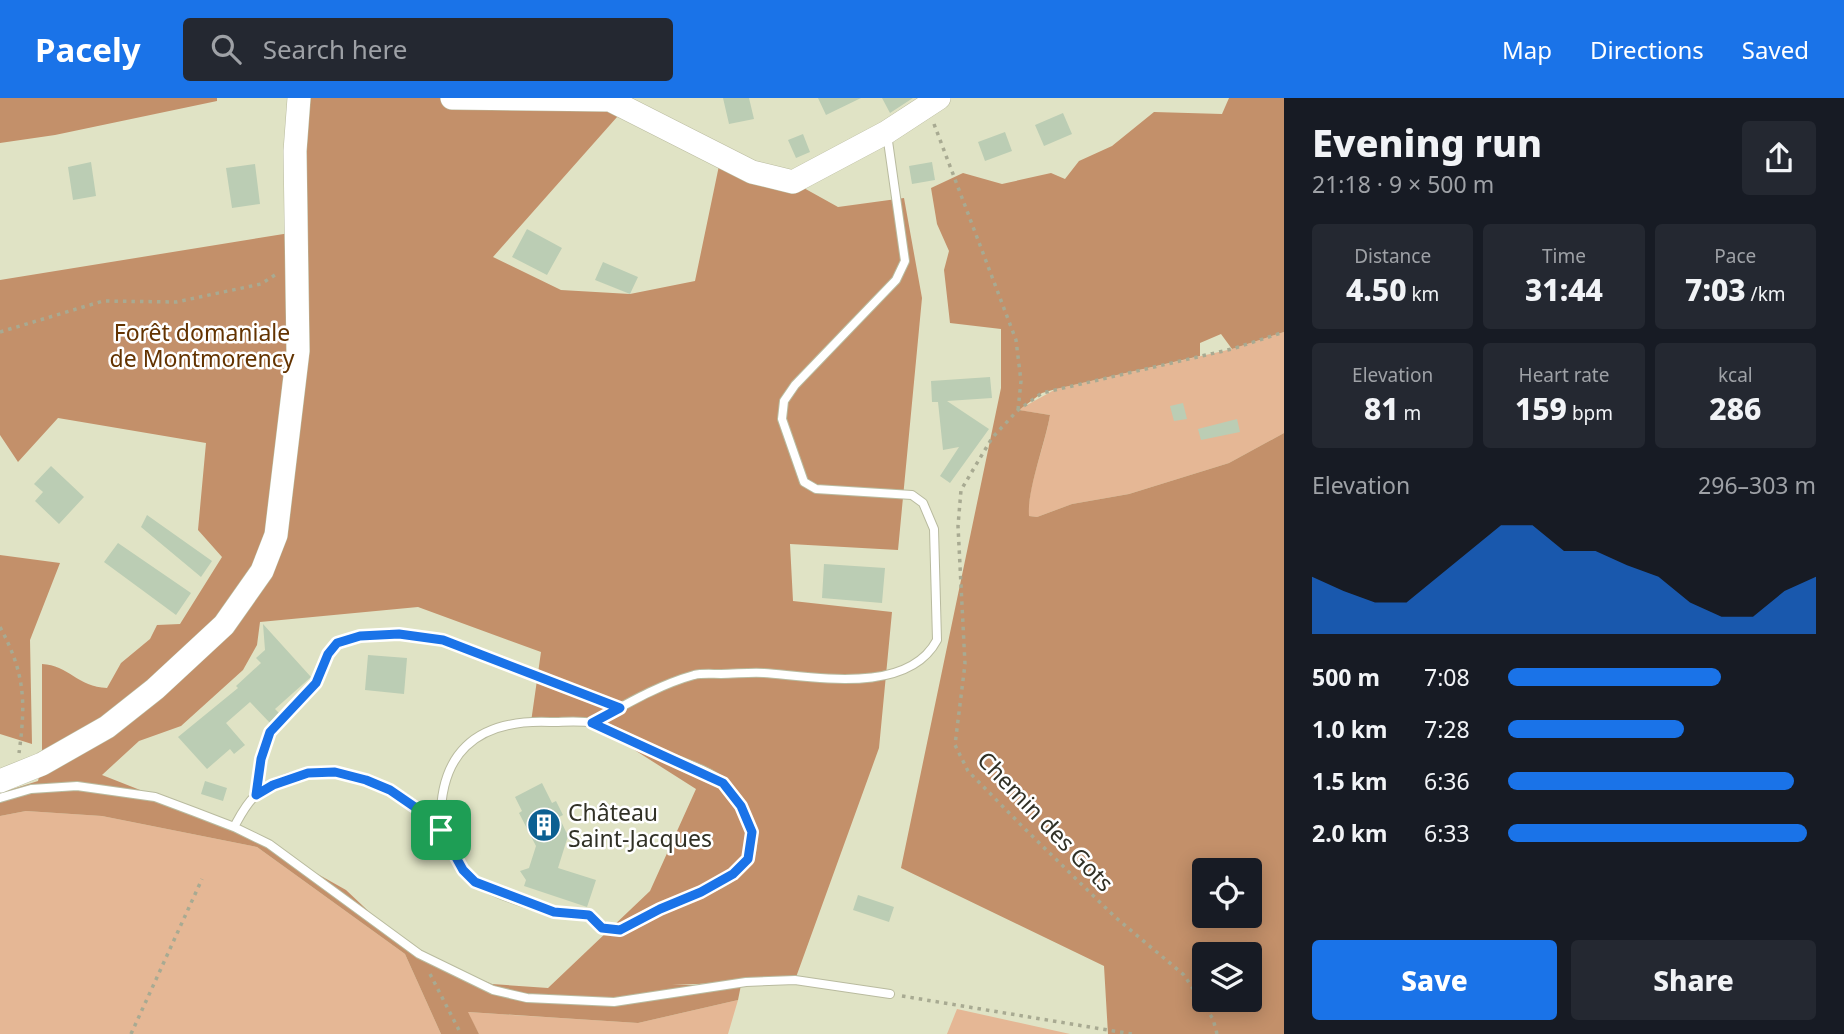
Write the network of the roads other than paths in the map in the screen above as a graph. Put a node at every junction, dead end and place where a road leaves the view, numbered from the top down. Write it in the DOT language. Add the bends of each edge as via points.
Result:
graph roads {
  1 [pos="299,98"];
  2 [pos="452,98"];
  3 [pos="933,103"];
  4 [pos="887,132"];
  5 [pos="620,708"];
  6 [pos="592,723"];
  7 [pos="9,777"];
  8 [pos="256,795"];
  9 [pos="0,798"];
  10 [pos="234,827"];
  11 [pos="441,830"];
  12 [pos="890,994"];
  1 -- 7 [label="street" via="295,150 298,351 276,535 262,571 224,625 155,689 107,727"];
  2 -- 4 [label="street" via="610,100 752,172 793,182"];
  3 -- 4 [label="street"];
  4 -- 5 [label="lane" via="905,261 896,280 795,385 784,401 782,419 804,482 816,489 912,495 923,503 934,528 937,640 929,656 905,670 840,680 761,673 696,674"];
  5 -- 6 [label="lane"];
  5 -- 8 [label="lane" via="443,640 399,634 360,636 337,643 316,683 270,732"];
  6 -- 11 [label="lane" via="520,721 478,737 457,755 446,773 439,801"];
  6 -- 11 [label="lane" via="723,783 741,806 752,832 748,859 733,874 701,892 620,930 602,928 589,915 554,912 475,882"];
  8 -- 10 [label="lane"];
  8 -- 11 [label="lane" via="308,773 335,772 390,790"];
  9 -- 10 [label="lane" via="31,789 77,786 128,792 155,797"];
  10 -- 12 [label="lane" via="299,865 419,954 493,990 551,1000 614,1002 746,982 795,980"];
}
